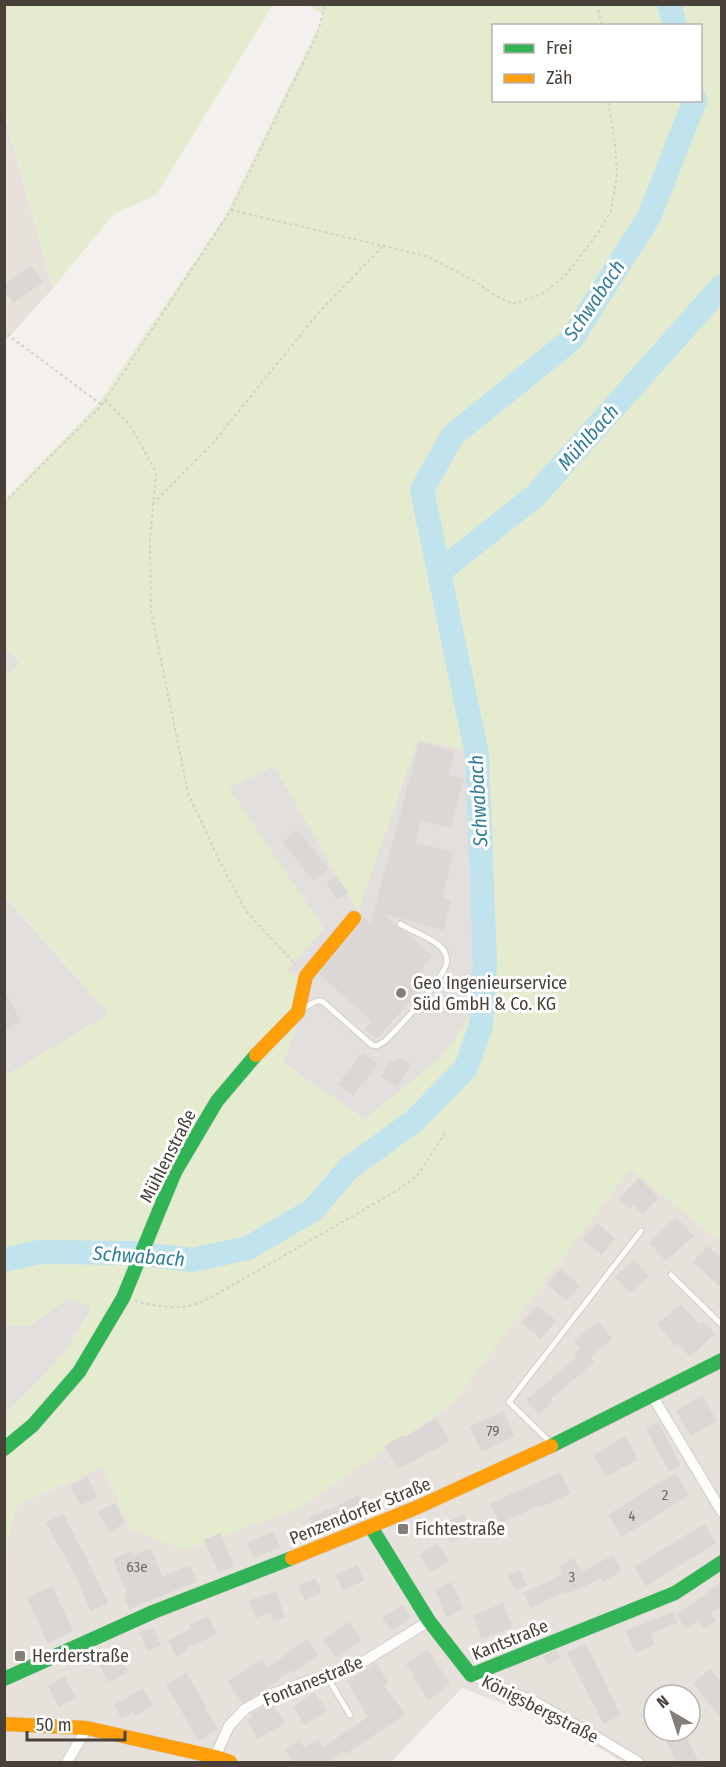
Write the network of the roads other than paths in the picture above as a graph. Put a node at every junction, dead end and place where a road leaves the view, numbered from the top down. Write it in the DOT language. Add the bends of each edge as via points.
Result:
graph roads {
  1 [pos="354,918"];
  2 [pos="400,924"];
  3 [pos="298,1012"];
  4 [pos="641,1231"];
  5 [pos="671,1275"];
  6 [pos="722,1325"];
  7 [pos="722,1360"];
  8 [pos="653,1397"];
  9 [pos="554,1447"];
  10 [pos="4,1449"];
  11 [pos="722,1512"];
  12 [pos="371,1527"];
  13 [pos="722,1562"];
  14 [pos="429,1621"];
  15 [pos="326,1675"];
  16 [pos="471,1675"];
  17 [pos="4,1679"];
  18 [pos="350,1715"];
  19 [pos="4,1724"];
  20 [pos="87,1728"];
  21 [pos="215,1757"];
  22 [pos="67,1762"];
  23 [pos="230,1762"];
  24 [pos="638,1762"];
  1 -- 3 [label="street" via="306,976"];
  2 -- 3 [label="lane" via="435,942 447,961 431,988 385,1041 372,1045 322,1001"];
  3 -- 10 [label="street, Mühlenstraße" via="217,1101 176,1172 123,1298 79,1372 33,1425"];
  4 -- 9 [label="lane" via="509,1402"];
  5 -- 6 [label="lane"];
  7 -- 8 [label="street, Penzendorfer Straße"];
  8 -- 9 [label="street, Penzendorfer Straße"];
  8 -- 11 [label="street"];
  9 -- 12 [label="street, Penzendorfer Straße"];
  12 -- 14 [label="street, Kantstraße"];
  12 -- 17 [label="street, Penzendorfer Straße" via="172,1604"];
  13 -- 16 [label="street, Kantstraße" via="675,1593"];
  14 -- 15 [label="street, Fontanestraße" via="363,1662"];
  14 -- 16 [label="street, Kantstraße"];
  15 -- 18 [label="lane"];
  15 -- 21 [label="street, Fontanestraße" via="272,1694 245,1709 229,1726"];
  16 -- 24 [label="street, Königsbergstraße" via="535,1702"];
  19 -- 20 [label="street"];
  20 -- 21 [label="street"];
  20 -- 22 [label="street"];
  21 -- 23 [label="street"];
}
